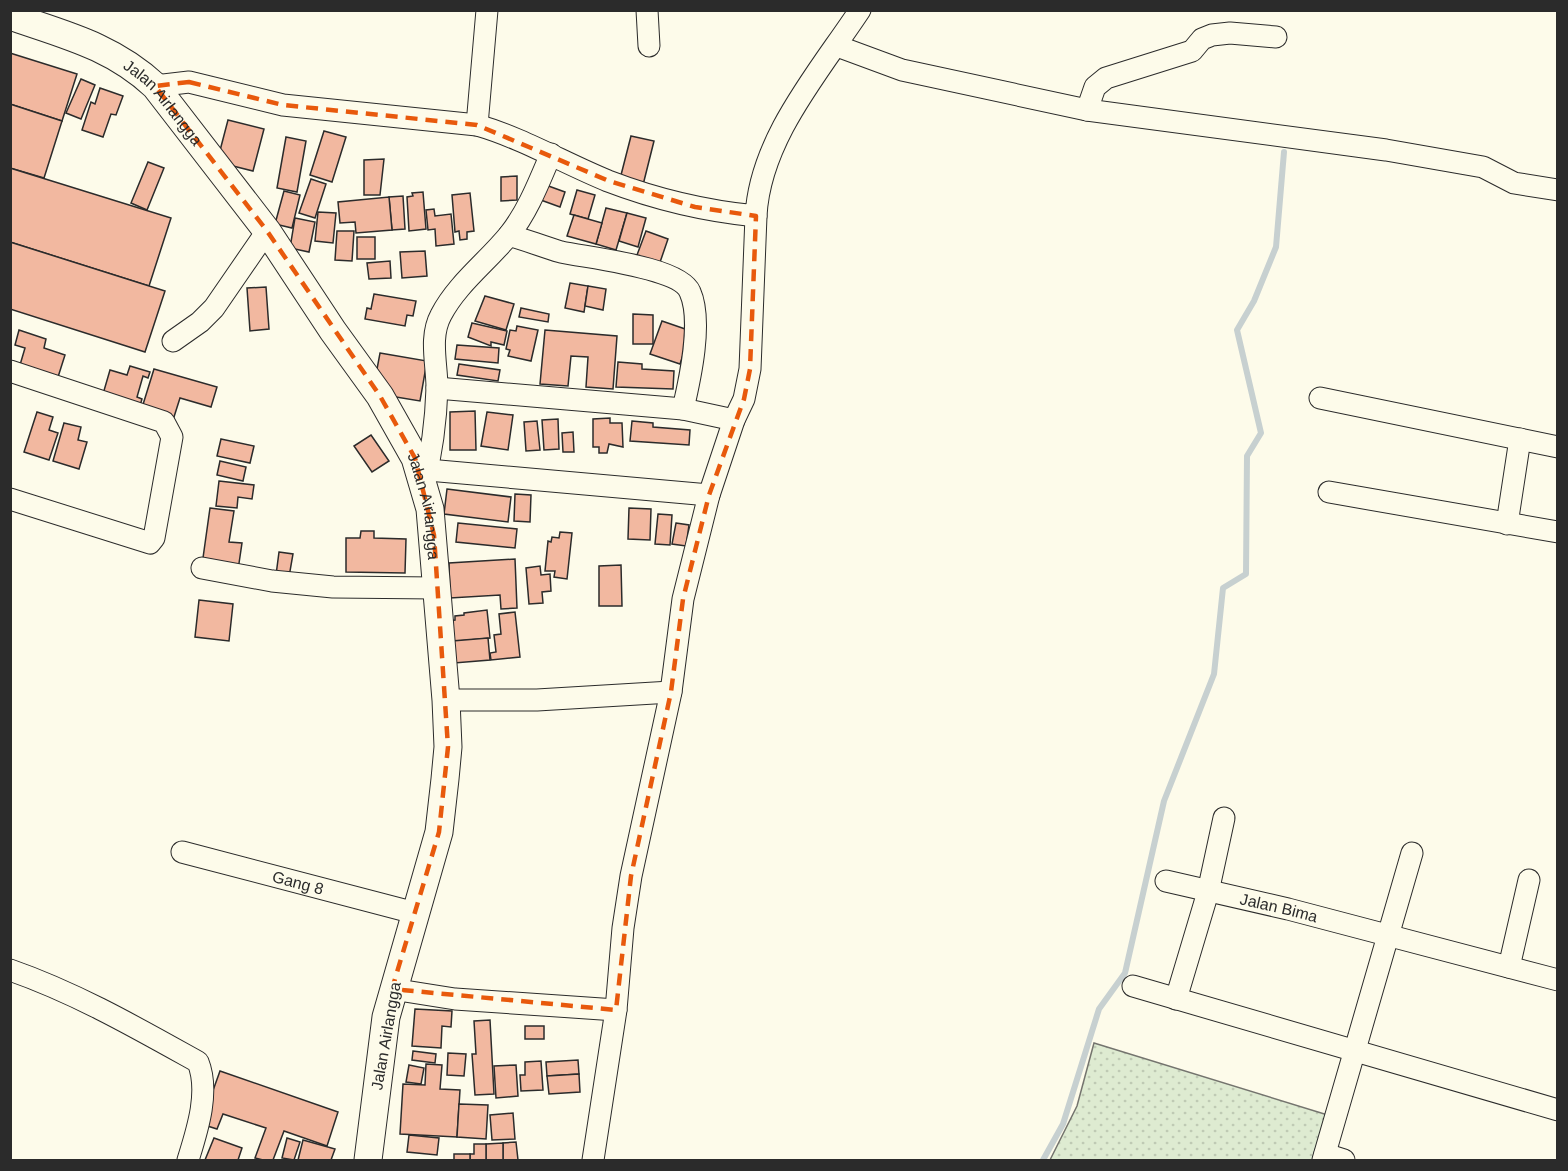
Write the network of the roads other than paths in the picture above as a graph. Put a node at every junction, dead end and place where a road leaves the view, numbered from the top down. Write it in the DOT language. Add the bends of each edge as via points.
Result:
graph roads {
  1 [pos="486,10"];
  2 [pos="647,10"];
  3 [pos="860,10"];
  4 [pos="10,16"];
  5 [pos="1276,37"];
  6 [pos="649,46"];
  7 [pos="837,46"];
  8 [pos="155,86"];
  9 [pos="1087,110"];
  10 [pos="477,125"];
  11 [pos="551,154"];
  12 [pos="1557,190"];
  13 [pos="756,216"];
  14 [pos="267,231"];
  15 [pos="509,235"];
  16 [pos="172,341"];
  17 [pos="10,371"];
  18 [pos="436,388"];
  19 [pos="1320,398"];
  20 [pos="683,410"];
  21 [pos="734,420"];
  22 [pos="1520,439"];
  23 [pos="1557,447"];
  24 [pos="426,476"];
  25 [pos="1329,492"];
  26 [pos="709,495"];
  27 [pos="10,499"];
  28 [pos="1508,524"];
  29 [pos="1557,532"];
  30 [pos="202,568"];
  31 [pos="436,588"];
  32 [pos="671,692"];
  33 [pos="446,700"];
  34 [pos="1224,818"];
  35 [pos="182,852"];
  36 [pos="1412,853"];
  37 [pos="1529,880"];
  38 [pos="1166,881"];
  39 [pos="1208,892"];
  40 [pos="415,913"];
  41 [pos="1389,935"];
  42 [pos="1509,967"];
  43 [pos="10,970"];
  44 [pos="1557,980"];
  45 [pos="1133,986"];
  46 [pos="392,989"];
  47 [pos="1176,999"];
  48 [pos="616,1010"];
  49 [pos="1356,1052"];
  50 [pos="1557,1110"];
  51 [pos="1331,1158"];
  52 [pos="188,1161"];
  53 [pos="368,1161"];
  54 [pos="593,1161"];
  1 -- 10 [label="street"];
  2 -- 6 [label="street"];
  3 -- 7 [label="street"];
  4 -- 8 [label="main road, Jalan Airlangga" via="115,54"];
  5 -- 9 [label="street" via="1212,35 1202,39 1192,51 1106,78 1095,87"];
  7 -- 9 [label="street" via="902,70"];
  7 -- 13 [label="street" via="795,107 763,170"];
  8 -- 10 [label="street" via="189,82 283,105"];
  8 -- 14 [label="main road, Jalan Airlangga"];
  9 -- 12 [label="street" via="1386,150 1483,167 1514,183"];
  10 -- 11 [label="street"];
  11 -- 13 [label="street" via="609,181 666,200"];
  11 -- 15 [label="street" via="529,205"];
  13 -- 21 [label="street" via="750,369 744,399"];
  14 -- 16 [label="street" via="214,308"];
  14 -- 24 [label="main road, Jalan Airlangga" via="380,396"];
  15 -- 18 [label="street" via="469,277 441,316 435,333"];
  15 -- 20 [label="street" via="560,251 663,273 684,283 693,300 694,328 693,365"];
  17 -- 27 [label="street" via="164,422 172,436 150,543"];
  18 -- 20 [label="street"];
  18 -- 24 [label="street"];
  19 -- 22 [label="street"];
  20 -- 21 [label="street"];
  21 -- 26 [label="street"];
  22 -- 23 [label="street"];
  22 -- 28 [label="street"];
  24 -- 26 [label="street"];
  24 -- 31 [label="main road, Jalan Airlangga"];
  25 -- 28 [label="street"];
  26 -- 32 [label="street" via="683,599"];
  28 -- 29 [label="street"];
  30 -- 31 [label="street" via="333,587"];
  31 -- 33 [label="main road, Jalan Airlangga"];
  32 -- 33 [label="street" via="537,700"];
  32 -- 48 [label="street" via="631,876"];
  33 -- 40 [label="main road, Jalan Airlangga" via="448,747 439,832"];
  34 -- 39 [label="street"];
  35 -- 40 [label="street, Gang 8"];
  36 -- 41 [label="street"];
  37 -- 42 [label="street"];
  38 -- 39 [label="street, Jalan Bima"];
  39 -- 41 [label="street, Jalan Bima"];
  39 -- 47 [label="street"];
  40 -- 46 [label="main road, Jalan Airlangga"];
  41 -- 42 [label="street, Jalan Bima"];
  41 -- 49 [label="street"];
  42 -- 44 [label="street, Jalan Bima"];
  43 -- 52 [label="street" via="93,1005 198,1062 202,1104"];
  45 -- 47 [label="street"];
  46 -- 48 [label="street" via="488,1002"];
  46 -- 53 [label="main road, Jalan Airlangga"];
  47 -- 49 [label="street"];
  48 -- 54 [label="street"];
  49 -- 50 [label="street"];
  49 -- 51 [label="street"];
}
